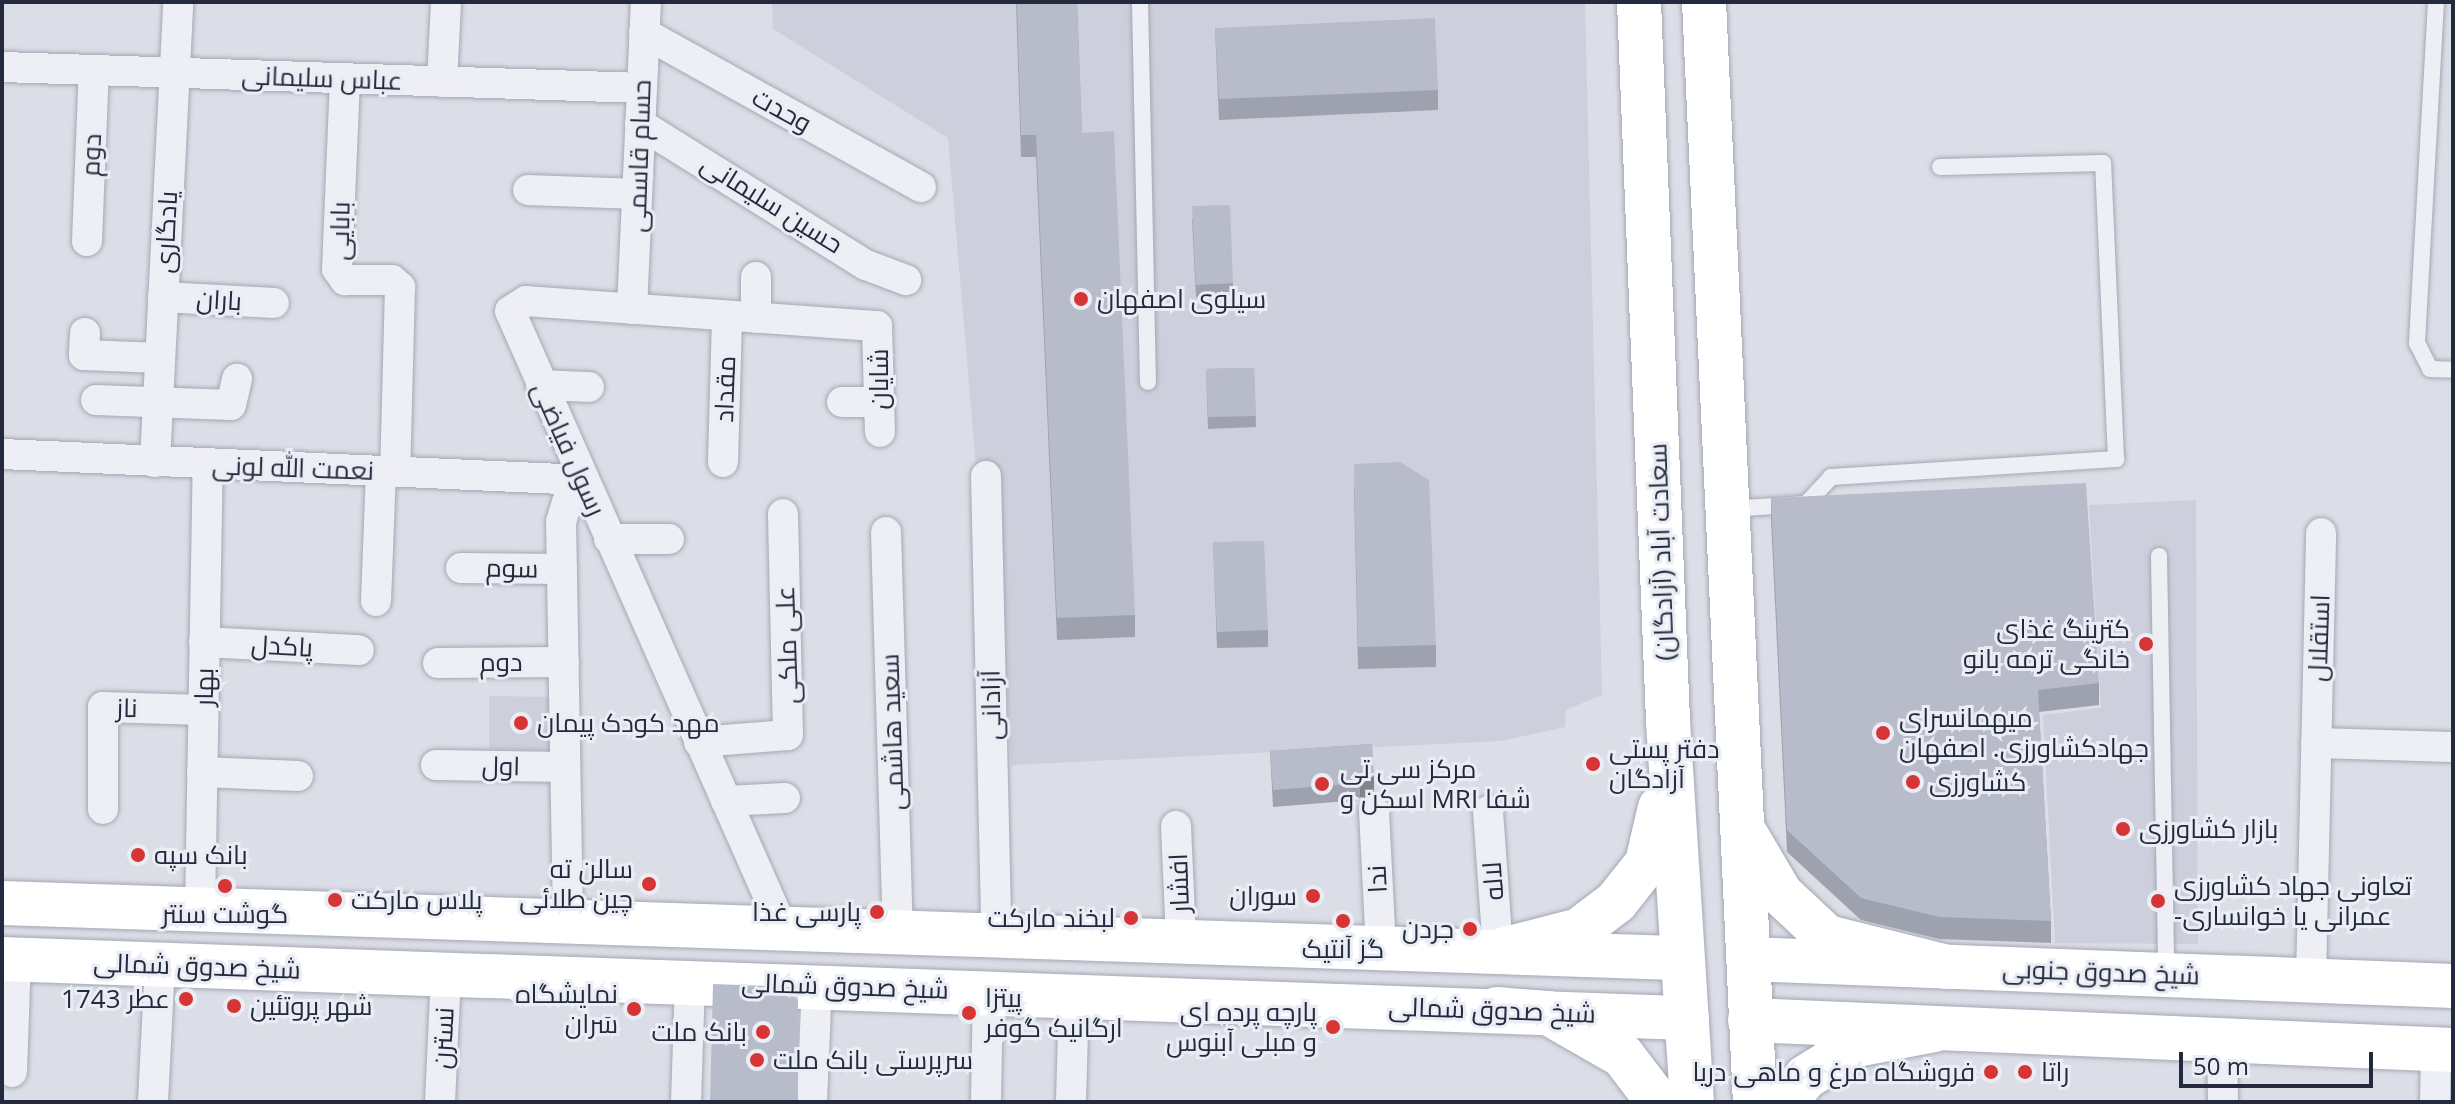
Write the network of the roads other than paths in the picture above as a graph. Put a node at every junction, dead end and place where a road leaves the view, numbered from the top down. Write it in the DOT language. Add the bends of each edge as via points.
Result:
graph roads {
  1 [pos="178,2"];
  2 [pos="446,2"];
  3 [pos="646,2"];
  4 [pos="1140,2"];
  5 [pos="1639,2"];
  6 [pos="1704,2"];
  7 [pos="2436,2"];
  8 [pos="644,33"];
  9 [pos="2,67"];
  10 [pos="94,70"];
  11 [pos="174,73"];
  12 [pos="345,79"];
  13 [pos="442,82"];
  14 [pos="641,88"];
  15 [pos="640,124"];
  16 [pos="1940,167"];
  17 [pos="921,187"];
  18 [pos="528,190"];
  19 [pos="637,194"];
  20 [pos="87,241"];
  21 [pos="756,277"];
  22 [pos="906,280"];
  23 [pos="163,297"];
  24 [pos="274,303"];
  25 [pos="632,309"];
  26 [pos="742,317"];
  27 [pos="877,326"];
  28 [pos="85,333"];
  29 [pos="160,358"];
  30 [pos="2453,370"];
  31 [pos="237,379"];
  32 [pos="1148,382"];
  33 [pos="541,385"];
  34 [pos="589,387"];
  35 [pos="96,400"];
  36 [pos="842,402"];
  37 [pos="879,402"];
  38 [pos="158,403"];
  39 [pos="880,432"];
  40 [pos="2,454"];
  41 [pos="155,462"];
  42 [pos="723,462"];
  43 [pos="208,464"];
  44 [pos="388,472"];
  45 [pos="986,476"];
  46 [pos="583,480"];
  47 [pos="1727,509"];
  48 [pos="783,514"];
  49 [pos="886,532"];
  50 [pos="2321,533"];
  51 [pos="609,539"];
  52 [pos="669,539"];
  53 [pos="2159,556"];
  54 [pos="461,568"];
  55 [pos="562,569"];
  56 [pos="376,601"];
  57 [pos="204,642"];
  58 [pos="359,650"];
  59 [pos="564,662"];
  60 [pos="438,663"];
  61 [pos="203,710"];
  62 [pos="1668,721"];
  63 [pos="699,742"];
  64 [pos="2316,743"];
  65 [pos="2453,747"];
  66 [pos="436,765"];
  67 [pos="565,767"];
  68 [pos="202,772"];
  69 [pos="298,776"];
  70 [pos="785,798"];
  71 [pos="726,801"];
  72 [pos="103,809"];
  73 [pos="1374,811"];
  74 [pos="1488,811"];
  75 [pos="1176,826"];
  76 [pos="1742,828"];
  77 [pos="2,903"];
  78 [pos="200,909"];
  79 [pos="568,920"];
  80 [pos="782,927"];
  81 [pos="898,931"];
  82 [pos="996,934"];
  83 [pos="1181,940"];
  84 [pos="1306,944"];
  85 [pos="1381,947"];
  86 [pos="1498,951"];
  87 [pos="1682,958"];
  88 [pos="9,959"];
  89 [pos="1748,959"];
  90 [pos="160,966"];
  91 [pos="1947,967"];
  92 [pos="446,973"];
  93 [pos="2166,975"];
  94 [pos="690,979"];
  95 [pos="2311,980"];
  96 [pos="817,985"];
  97 [pos="2453,986"];
  98 [pos="988,992"];
  99 [pos="1074,995"];
  100 [pos="1306,1003"];
  101 [pos="1497,1009"];
  102 [pos="1687,1018"];
  103 [pos="1750,1020"];
  104 [pos="1934,1030"];
  105 [pos="2222,1039"];
  106 [pos="2444,1050"];
  107 [pos="12,1072"];
  108 [pos="153,1102"];
  109 [pos="440,1102"];
  110 [pos="686,1102"];
  111 [pos="812,1102"];
  112 [pos="986,1102"];
  113 [pos="1071,1102"];
  114 [pos="1658,1102"];
  115 [pos="1692,1102"];
  116 [pos="1755,1102"];
  117 [pos="1785,1102"];
  118 [pos="2223,1102"];
  119 [pos="2435,1102"];
  1 -- 11 [label="street, یادگاری"];
  2 -- 13 [label="street"];
  3 -- 8 [label="street, حسام قاسمی"];
  4 -- 32 [label="lane"];
  5 -- 62 [label="main road, سعادت آباد (آزادگان)"];
  6 -- 47 [label="main road"];
  7 -- 30 [label="lane" via="2417,343 2430,369"];
  8 -- 14 [label="street, حسام قاسمی"];
  8 -- 17 [label="street, وحدت"];
  9 -- 10 [label="street, عباس سلیمانی"];
  10 -- 11 [label="street, عباس سلیمانی"];
  10 -- 20 [label="street, دوم"];
  11 -- 12 [label="street, عباس سلیمانی"];
  11 -- 23 [label="street, یادگاری"];
  12 -- 13 [label="street, عباس سلیمانی"];
  12 -- 44 [label="street, بابایی" via="337,269 345,280 392,280 400,287"];
  13 -- 14 [label="street, عباس سلیمانی"];
  14 -- 15 [label="street, حسام قاسمی"];
  15 -- 19 [label="street, حسام قاسمی"];
  15 -- 22 [label="street, حسین سلیمانی" via="866,265"];
  16 -- 47 [label="lane" via="2103,163 2116,459 1831,477 1806,504"];
  18 -- 19 [label="street"];
  19 -- 25 [label="street, حسام قاسمی"];
  21 -- 26 [label="street, مقداد"];
  23 -- 24 [label="street, باران"];
  23 -- 29 [label="street, یادگاری"];
  25 -- 26 [label="street, رسول فیاضی"];
  25 -- 33 [label="street, رسول فیاضی" via="514,305 511,319"];
  26 -- 27 [label="street, رسول فیاضی"];
  26 -- 42 [label="street, مقداد"];
  27 -- 37 [label="street, شایان"];
  28 -- 29 [label="street" via="84,355"];
  29 -- 38 [label="street, یادگاری"];
  31 -- 38 [label="street" via="231,405"];
  33 -- 34 [label="street"];
  33 -- 46 [label="street, رسول فیاضی"];
  35 -- 38 [label="street"];
  36 -- 37 [label="street"];
  37 -- 39 [label="street, شایان"];
  38 -- 41 [label="street, یادگاری"];
  40 -- 41 [label="street, نعمت الله لونی"];
  41 -- 43 [label="street, نعمت الله لونی"];
  43 -- 44 [label="street, نعمت الله لونی"];
  43 -- 57 [label="street, بهار"];
  44 -- 46 [label="street, نعمت الله لونی"];
  44 -- 56 [label="street"];
  45 -- 82 [label="street, آزادانی"];
  46 -- 51 [label="street, رسول فیاضی"];
  46 -- 55 [label="street" via="569,495 561,522"];
  47 -- 76 [label="main road"];
  48 -- 63 [label="street, علی ملکی" via="788,735"];
  49 -- 81 [label="street, سعید هاشمی"];
  50 -- 64 [label="street, استقلال"];
  51 -- 52 [label="street"];
  51 -- 63 [label="street, رسول فیاضی"];
  53 -- 93 [label="lane"];
  54 -- 55 [label="street, سوم"];
  55 -- 59 [label="street"];
  57 -- 58 [label="street, پاکدل"];
  57 -- 61 [label="street, بهار"];
  59 -- 60 [label="street, دوم"];
  59 -- 67 [label="street"];
  61 -- 68 [label="street, بهار"];
  61 -- 72 [label="street, ناز" via="103,707"];
  62 -- 86 [label="main road" via="1647,863 1616,902 1579,930"];
  62 -- 87 [label="main road, سعادت آباد (آزادگان)"];
  63 -- 71 [label="street, رسول فیاضی"];
  64 -- 65 [label="street"];
  64 -- 95 [label="street, استقلال"];
  66 -- 67 [label="street, اول"];
  67 -- 79 [label="street"];
  68 -- 69 [label="street"];
  68 -- 78 [label="street, بهار"];
  70 -- 71 [label="street"];
  71 -- 80 [label="street, رسول فیاضی"];
  73 -- 85 [label="street, ندا"];
  74 -- 86 [label="street, لاله"];
  75 -- 83 [label="street, افشار"];
  76 -- 89 [label="main road"];
  76 -- 91 [label="main road" via="1781,894 1827,937"];
  77 -- 78 [label="main road"];
  78 -- 79 [label="main road"];
  79 -- 80 [label="main road"];
  80 -- 81 [label="main road"];
  81 -- 82 [label="main road"];
  82 -- 83 [label="main road"];
  83 -- 84 [label="main road"];
  84 -- 85 [label="main road"];
  84 -- 100 [label="main road"];
  85 -- 86 [label="main road"];
  86 -- 87 [label="main road"];
  87 -- 89 [label="main road, شیخ صدوق جنوبی"];
  87 -- 102 [label="main road, سعادت آباد (آزادگان)"];
  88 -- 90 [label="main road, شیخ صدوق شمالی"];
  88 -- 107 [label="street"];
  89 -- 91 [label="main road, شیخ صدوق جنوبی"];
  89 -- 103 [label="main road"];
  90 -- 92 [label="main road, شیخ صدوق شمالی"];
  90 -- 108 [label="street"];
  91 -- 93 [label="main road, شیخ صدوق جنوبی"];
  92 -- 94 [label="main road, شیخ صدوق شمالی"];
  92 -- 109 [label="street, نسترن"];
  93 -- 95 [label="main road, شیخ صدوق جنوبی"];
  94 -- 96 [label="main road, شیخ صدوق شمالی"];
  94 -- 110 [label="street"];
  95 -- 97 [label="main road, شیخ صدوق جنوبی"];
  96 -- 98 [label="main road, شیخ صدوق شمالی"];
  96 -- 111 [label="street"];
  98 -- 99 [label="main road, شیخ صدوق شمالی"];
  98 -- 112 [label="street"];
  99 -- 100 [label="main road, شیخ صدوق شمالی"];
  99 -- 113 [label="street"];
  100 -- 101 [label="main road, شیخ صدوق شمالی"];
  101 -- 102 [label="main road, شیخ صدوق شمالی"];
  101 -- 114 [label="main road" via="1548,1013 1623,1056"];
  102 -- 103 [label="main road, شیخ صدوق شمالی"];
  102 -- 115 [label="main road, سعادت آباد (آزادگان)"];
  103 -- 104 [label="main road"];
  103 -- 116 [label="main road"];
  104 -- 105 [label="main road"];
  104 -- 117 [label="main road" via="1857,1045 1806,1077"];
  105 -- 106 [label="main road"];
  105 -- 118 [label="street"];
  106 -- 119 [label="street"];
}
